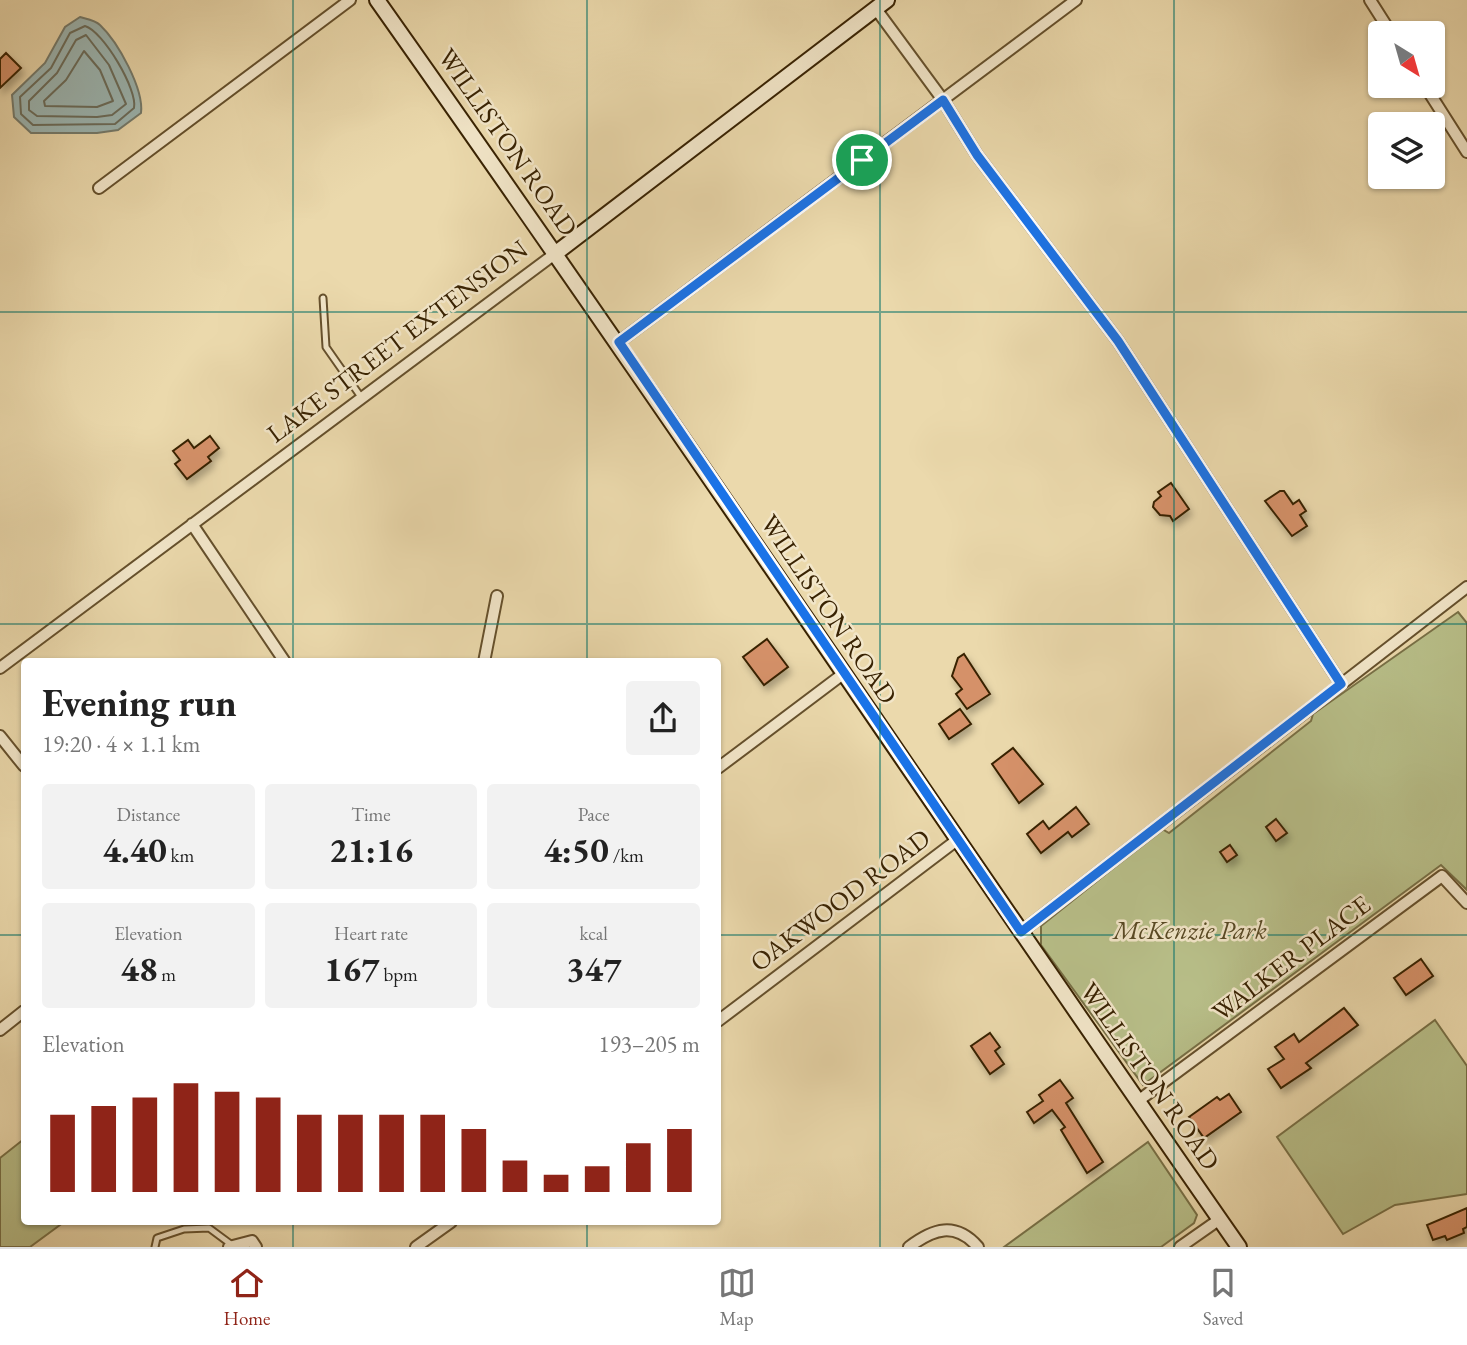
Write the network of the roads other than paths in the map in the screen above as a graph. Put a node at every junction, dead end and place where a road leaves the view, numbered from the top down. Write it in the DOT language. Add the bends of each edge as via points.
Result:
graph roads {
  1 [pos="350,0"];
  2 [pos="377,0"];
  3 [pos="1076,0"];
  4 [pos="1385,0"];
  5 [pos="881,4"];
  6 [pos="1372,4"];
  7 [pos="1383,21"];
  8 [pos="1433,98"];
  9 [pos="943,100"];
  10 [pos="1467,152"];
  11 [pos="99,188"];
  12 [pos="556,253"];
  13 [pos="323,298"];
  14 [pos="619,342"];
  15 [pos="361,397"];
  16 [pos="192,524"];
  17 [pos="1467,587"];
  18 [pos="496,596"];
  19 [pos="282,658"];
  20 [pos="485,658"];
  21 [pos="0,668"];
  22 [pos="843,674"];
  23 [pos="1341,684"];
  24 [pos="0,736"];
  25 [pos="21,762"];
  26 [pos="721,766"];
  27 [pos="957,840"];
  28 [pos="1467,903"];
  29 [pos="1021,932"];
  30 [pos="21,1013"];
  31 [pos="721,1019"];
  32 [pos="0,1030"];
  33 [pos="1138,1101"];
  34 [pos="1220,1219"];
  35 [pos="447,1225"];
  36 [pos="254,1244"];
  37 [pos="230,1246"];
  38 [pos="155,1247"];
  39 [pos="416,1247"];
  40 [pos="909,1247"];
  41 [pos="978,1247"];
  42 [pos="1180,1247"];
  43 [pos="1239,1247"];
  1 -- 11 [label="street"];
  2 -- 12 [label="main road, WILLISTON ROAD"];
  3 -- 9 [label="street"];
  4 -- 6 [label="street"];
  5 -- 9 [label="street"];
  5 -- 12 [label="main road, LAKE STREET EXTENSION"];
  6 -- 7 [label="street"];
  8 -- 10 [label="street"];
  9 -- 14 [label="street"];
  9 -- 23 [label="street" via="977,155 1118,341"];
  12 -- 14 [label="main road, WILLISTON ROAD"];
  12 -- 15 [label="street, LAKE STREET EXTENSION"];
  13 -- 15 [label="lane" via="326,347"];
  14 -- 22 [label="main road, WILLISTON ROAD"];
  15 -- 16 [label="street, LAKE STREET EXTENSION"];
  16 -- 19 [label="street"];
  16 -- 21 [label="street, LAKE STREET EXTENSION"];
  17 -- 23 [label="street"];
  18 -- 20 [label="street"];
  22 -- 26 [label="street"];
  22 -- 27 [label="main road, WILLISTON ROAD"];
  23 -- 29 [label="street"];
  24 -- 25 [label="street"];
  27 -- 29 [label="main road, WILLISTON ROAD"];
  27 -- 31 [label="street, OAKWOOD ROAD"];
  28 -- 33 [label="street, WALKER PLACE" via="1442,876"];
  29 -- 33 [label="main road, WILLISTON ROAD"];
  30 -- 32 [label="street"];
  33 -- 34 [label="main road, WILLISTON ROAD"];
  34 -- 42 [label="street"];
  34 -- 43 [label="main road, WILLISTON ROAD"];
  35 -- 39 [label="street"];
  36 -- 37 [label="street"];
  37 -- 38 [label="lane" via="209,1228 166,1233"];
  40 -- 41 [label="street" via="928,1233 949,1230 970,1238"];
}
